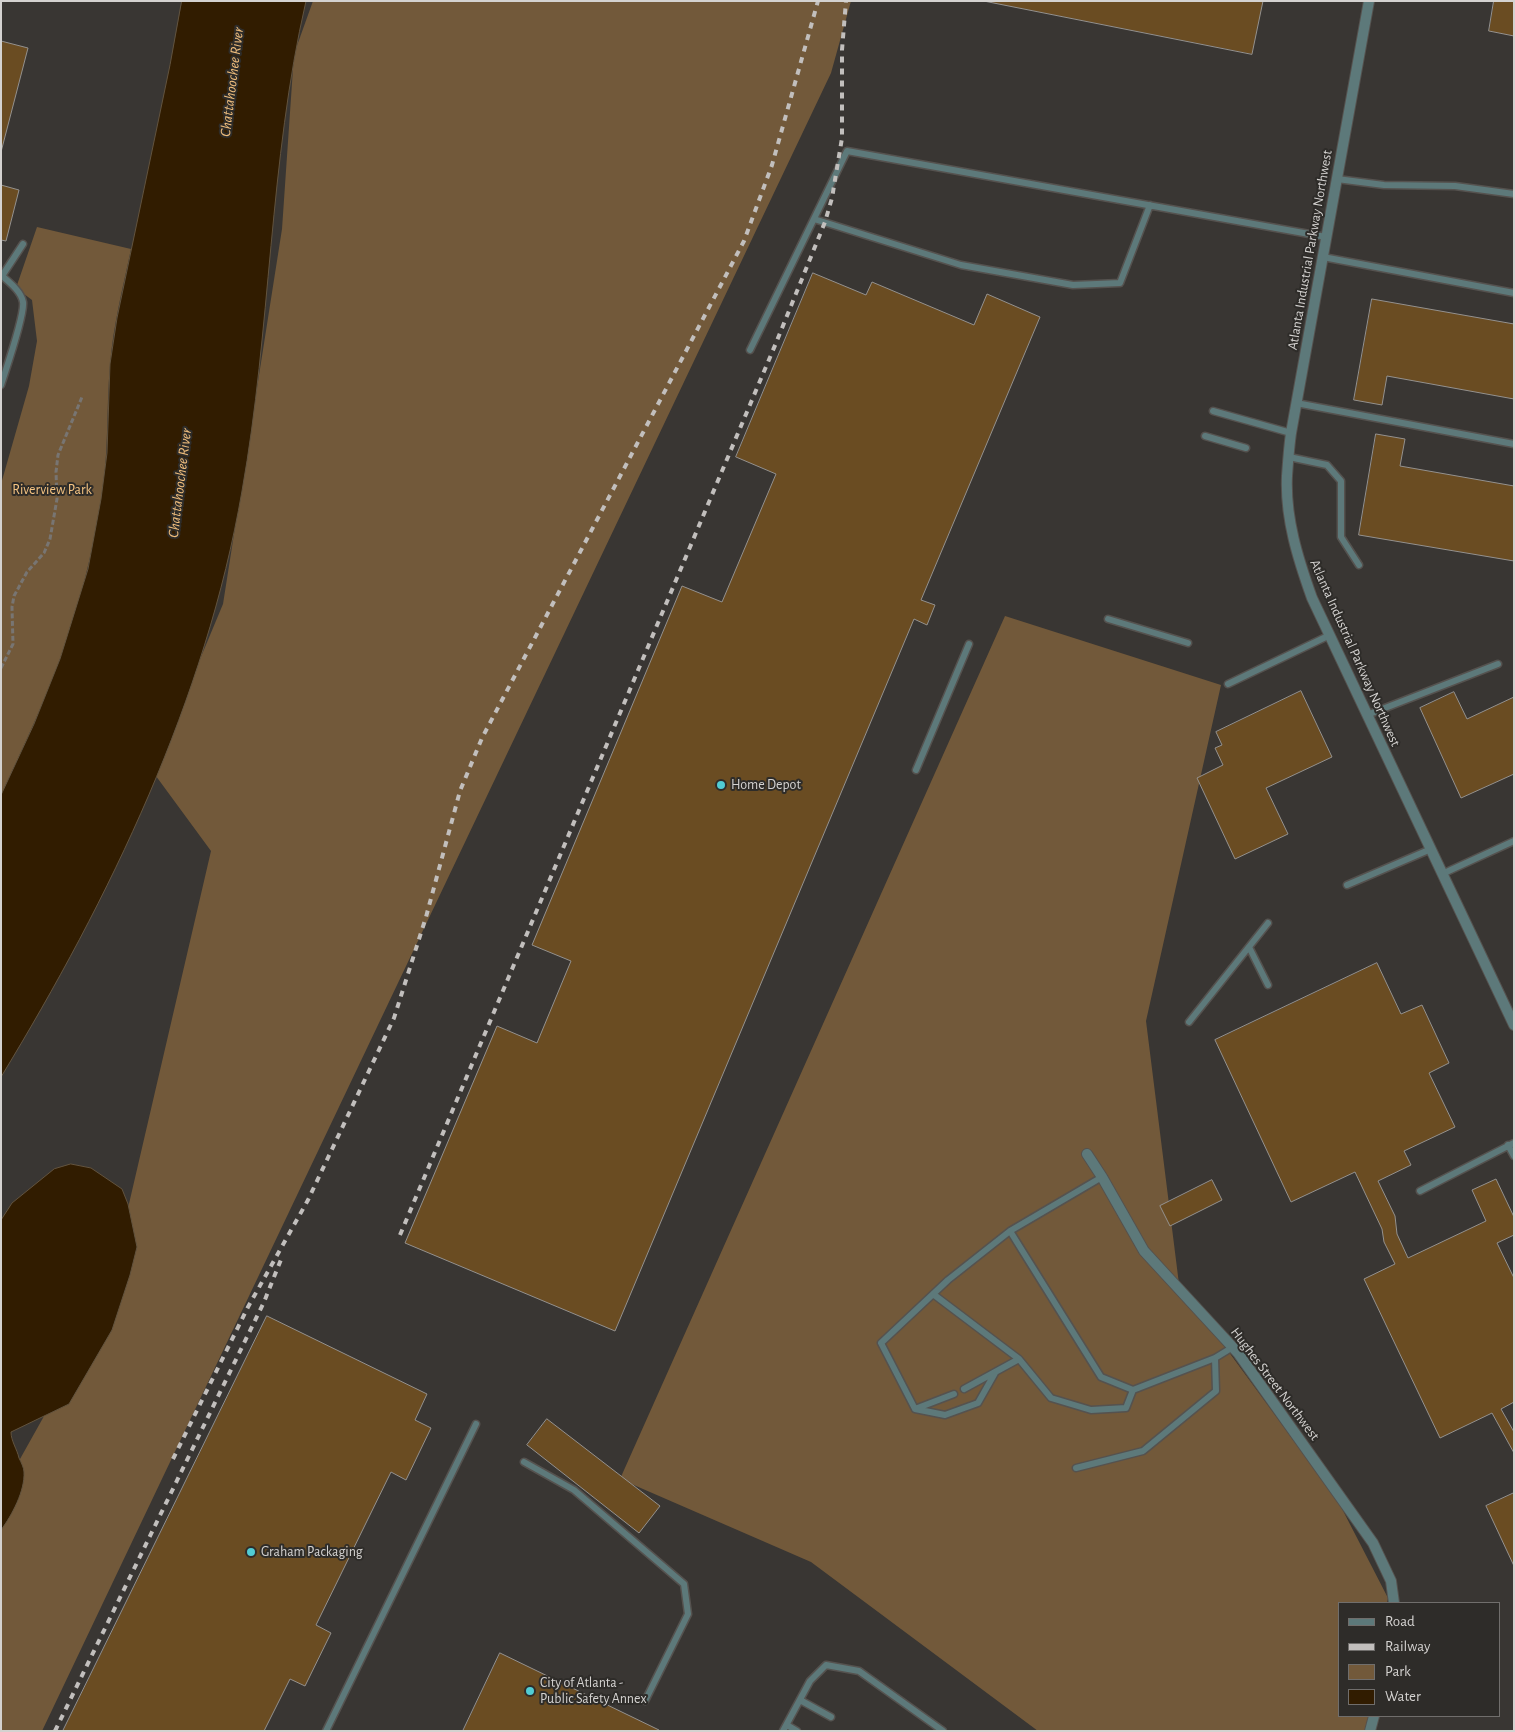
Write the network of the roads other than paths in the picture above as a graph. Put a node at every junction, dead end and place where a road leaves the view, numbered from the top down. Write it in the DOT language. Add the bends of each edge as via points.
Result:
graph roads {
  1 [pos="1369,1"];
  2 [pos="1337,180"];
  3 [pos="1514,194"];
  4 [pos="1150,205"];
  5 [pos="814,218"];
  6 [pos="1326,237"];
  7 [pos="23,244"];
  8 [pos="1323,257"];
  9 [pos="2,276"];
  10 [pos="1514,293"];
  11 [pos="750,350"];
  12 [pos="1,385"];
  13 [pos="1296,403"];
  14 [pos="1213,411"];
  15 [pos="1291,433"];
  16 [pos="1206,436"];
  17 [pos="1514,444"];
  18 [pos="1246,448"];
  19 [pos="1288,457"];
  20 [pos="1359,565"];
  21 [pos="1108,619"];
  22 [pos="1330,635"];
  23 [pos="1188,643"];
  24 [pos="970,644"];
  25 [pos="1498,664"];
  26 [pos="1228,684"];
  27 [pos="1367,715"];
  28 [pos="916,770"];
  29 [pos="1514,841"];
  30 [pos="1431,850"];
  31 [pos="1442,874"];
  32 [pos="1347,886"];
  33 [pos="1268,923"];
  34 [pos="1249,946"];
  35 [pos="1268,985"];
  36 [pos="1189,1022"];
  37 [pos="1514,1025"];
  38 [pos="1511,1144"];
  39 [pos="1086,1154"];
  40 [pos="1514,1156"];
  41 [pos="1102,1177"];
  42 [pos="1420,1191"];
  43 [pos="1010,1231"];
  44 [pos="933,1294"];
  45 [pos="1233,1347"];
  46 [pos="1215,1358"];
  47 [pos="1019,1359"];
  48 [pos="996,1372"];
  49 [pos="964,1389"];
  50 [pos="1133,1390"];
  51 [pos="954,1394"];
  52 [pos="915,1409"];
  53 [pos="476,1424"];
  54 [pos="524,1462"];
  55 [pos="1076,1468"];
  56 [pos="1394,1602"];
  57 [pos="800,1700"];
  58 [pos="646,1701"];
  59 [pos="831,1717"];
  60 [pos="1374,1717"];
  61 [pos="785,1728"];
  62 [pos="326,1731"];
  63 [pos="797,1731"];
  64 [pos="943,1731"];
  65 [pos="1370,1731"];
  1 -- 2 [label="street, Atlanta Industrial Parkway Northwest"];
  2 -- 3 [label="lane" via="1384,185 1455,186"];
  2 -- 6 [label="street, Atlanta Industrial Parkway Northwest"];
  4 -- 5 [label="lane" via="847,151"];
  4 -- 5 [label="lane" via="1120,283 1073,285 961,265"];
  4 -- 6 [label="lane"];
  5 -- 11 [label="lane"];
  6 -- 8 [label="street, Atlanta Industrial Parkway Northwest"];
  7 -- 9 [label="lane"];
  8 -- 10 [label="lane"];
  8 -- 13 [label="street, Atlanta Industrial Parkway Northwest"];
  9 -- 12 [label="lane" via="16,288 23,302"];
  13 -- 15 [label="street, Atlanta Industrial Parkway Northwest"];
  13 -- 17 [label="lane"];
  14 -- 15 [label="lane"];
  15 -- 19 [label="street, Atlanta Industrial Parkway Northwest"];
  16 -- 18 [label="lane"];
  19 -- 20 [label="lane" via="1328,465 1341,482 1341,537"];
  19 -- 22 [label="street, Atlanta Industrial Parkway Northwest" via="1290,522 1298,560"];
  21 -- 23 [label="lane"];
  22 -- 26 [label="lane"];
  22 -- 27 [label="street, Atlanta Industrial Parkway Northwest"];
  24 -- 28 [label="lane"];
  25 -- 27 [label="lane"];
  27 -- 30 [label="street, Atlanta Industrial Parkway Northwest"];
  29 -- 31 [label="lane"];
  30 -- 31 [label="street, Atlanta Industrial Parkway Northwest"];
  30 -- 32 [label="lane"];
  31 -- 37 [label="street, Atlanta Industrial Parkway Northwest"];
  33 -- 34 [label="lane"];
  34 -- 35 [label="lane"];
  34 -- 36 [label="lane"];
  38 -- 40 [label="lane"];
  38 -- 42 [label="lane"];
  39 -- 41 [label="street, Hughes Street Northwest"];
  41 -- 43 [label="lane"];
  41 -- 45 [label="street, Hughes Street Northwest" via="1144,1251"];
  43 -- 44 [label="lane"];
  43 -- 50 [label="lane" via="1101,1376"];
  44 -- 47 [label="lane"];
  44 -- 52 [label="lane" via="880,1343"];
  45 -- 46 [label="lane"];
  45 -- 56 [label="street, Hughes Street Northwest" via="1373,1543 1391,1582"];
  46 -- 50 [label="lane"];
  46 -- 55 [label="lane" via="1216,1391 1143,1451"];
  47 -- 48 [label="lane"];
  47 -- 50 [label="lane" via="1051,1398 1091,1410 1126,1408"];
  48 -- 49 [label="lane"];
  48 -- 52 [label="lane" via="978,1403 945,1415"];
  51 -- 52 [label="lane"];
  53 -- 62 [label="lane"];
  54 -- 58 [label="lane" via="574,1490 684,1584 688,1614"];
  57 -- 59 [label="lane"];
  57 -- 61 [label="lane"];
  57 -- 64 [label="lane" via="810,1681 826,1665 859,1671"];
  60 -- 65 [label="street"];
  61 -- 63 [label="lane"];
}
